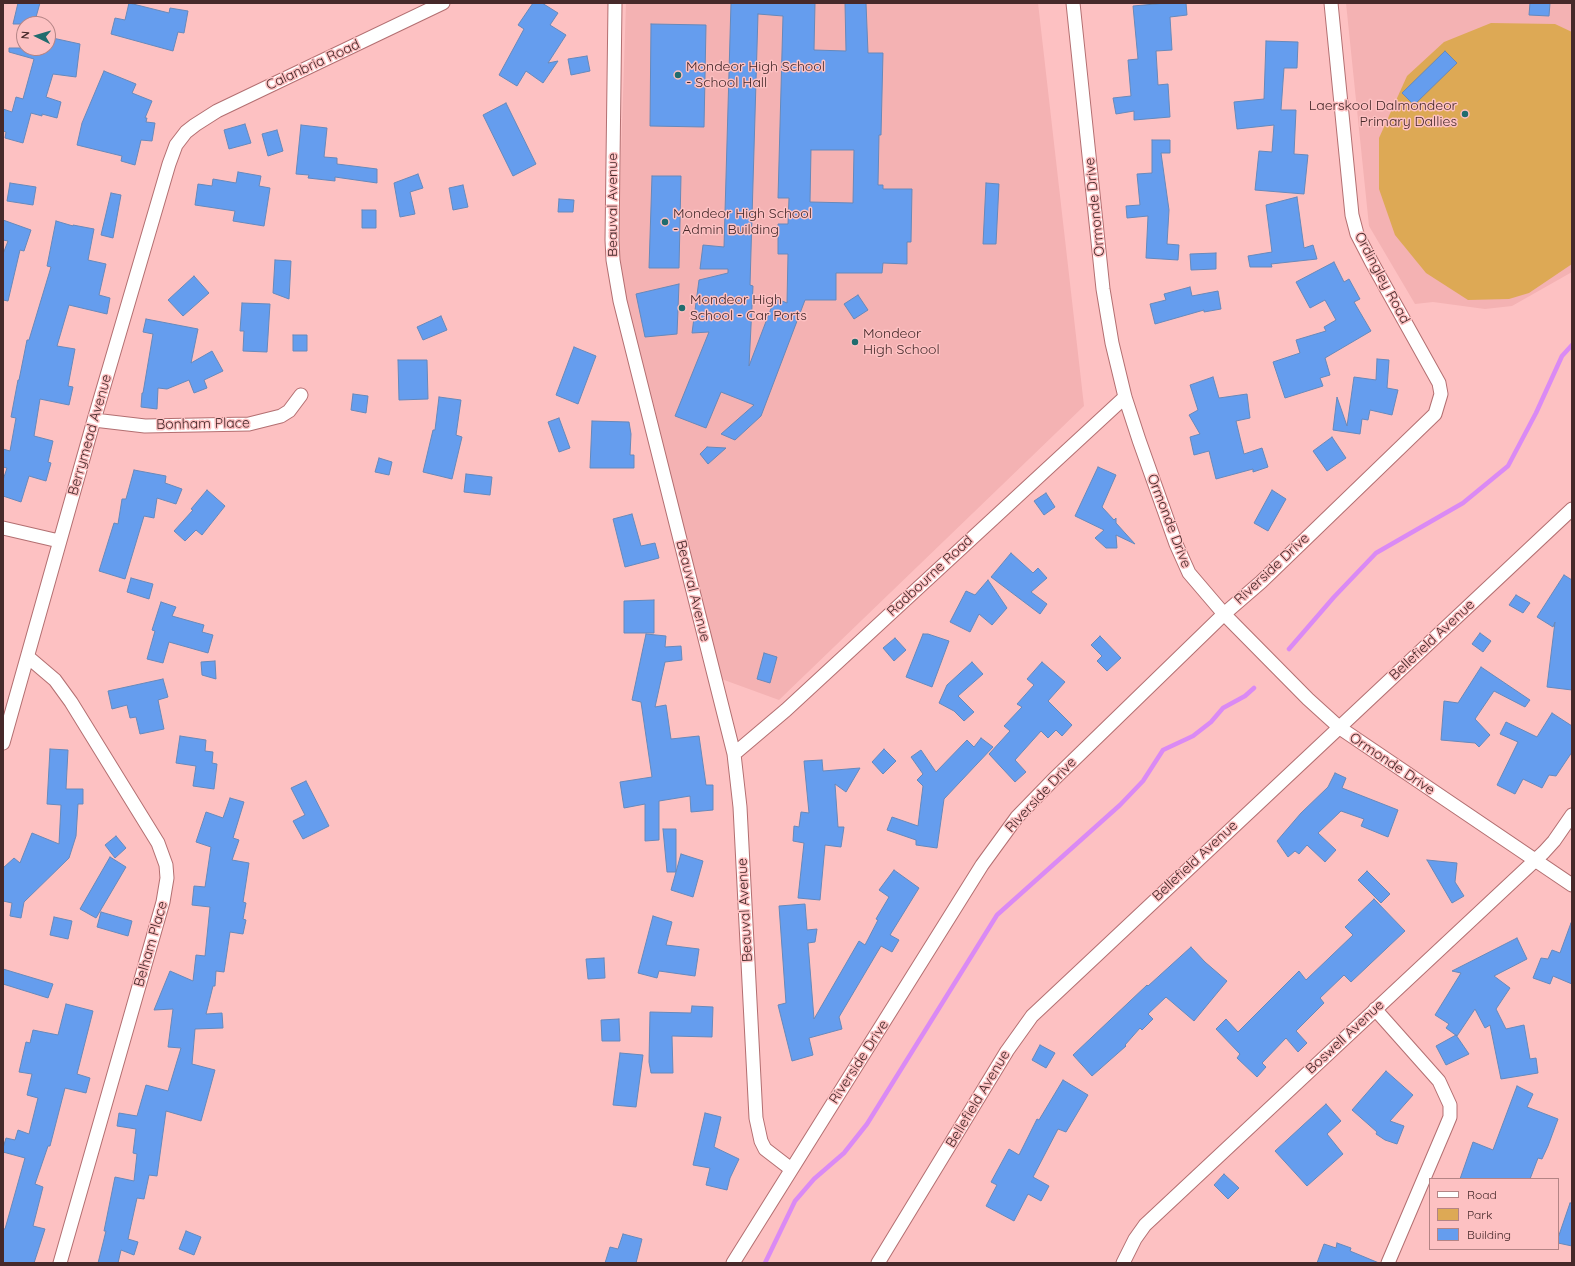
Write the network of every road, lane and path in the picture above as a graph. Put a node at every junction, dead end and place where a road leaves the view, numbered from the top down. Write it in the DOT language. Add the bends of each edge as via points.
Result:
graph roads {
  1 [pos="443,3"];
  2 [pos="615,3"];
  3 [pos="1073,3"];
  4 [pos="1331,3"];
  5 [pos="186,132"];
  6 [pos="301,394"];
  7 [pos="1125,397"];
  8 [pos="1440,402"];
  9 [pos="94,420"];
  10 [pos="1572,509"];
  11 [pos="3,528"];
  12 [pos="59,541"];
  13 [pos="1224,614"];
  14 [pos="28,657"];
  15 [pos="1340,728"];
  16 [pos="3,743"];
  17 [pos="734,754"];
  18 [pos="1572,815"];
  19 [pos="1535,860"];
  20 [pos="1572,885"];
  21 [pos="1375,1009"];
  22 [pos="790,1169"];
  23 [pos="60,1263"];
  24 [pos="733,1263"];
  25 [pos="878,1263"];
  26 [pos="1123,1263"];
  27 [pos="1388,1263"];
  1 -- 5 [label="street, Calanbria Road" via="228,105"];
  2 -- 17 [label="street, Beauval Avenue" via="613,260 620,301"];
  3 -- 7 [label="street, Ormonde Drive" via="1103,289"];
  4 -- 8 [label="street, Ordingley Road" via="1350,196 1356,227 1371,261 1436,374 1441,394"];
  5 -- 9 [label="street, Berrymead Avenue" via="176,145 169,164"];
  6 -- 9 [label="street, Bonham Place" via="281,416 249,424 145,426"];
  7 -- 13 [label="street, Ormonde Drive" via="1183,560 1198,584"];
  7 -- 17 [label="street, Radbourne Road" via="786,710"];
  8 -- 13 [label="street, Riverside Drive" via="1435,414 1428,421 1261,582"];
  9 -- 12 [label="street, Berrymead Avenue"];
  10 -- 15 [label="street, Bellefield Avenue"];
  11 -- 12 [label="street"];
  12 -- 14 [label="street, Berrymead Avenue"];
  13 -- 15 [label="street, Ormonde Drive"];
  13 -- 22 [label="street, Riverside Drive" via="1033,799 1000,839"];
  14 -- 16 [label="street, Berrymead Avenue"];
  14 -- 23 [label="street, Belham Place" via="51,676 71,702 158,844 165,860 167,878 163,902"];
  15 -- 19 [label="street, Ormonde Drive"];
  15 -- 25 [label="street, Bellefield Avenue" via="1032,1016 1015,1038"];
  17 -- 22 [label="street, Beauval Avenue" via="740,807 756,1118 765,1149"];
  18 -- 19 [label="street, Boswell Avenue" via="1554,842"];
  19 -- 20 [label="street, Ormonde Drive"];
  19 -- 21 [label="street, Boswell Avenue"];
  21 -- 26 [label="street, Boswell Avenue" via="1145,1225"];
  21 -- 27 [label="street" via="1439,1081 1450,1105 1450,1117"];
  22 -- 24 [label="street, Riverside Drive"];
}
